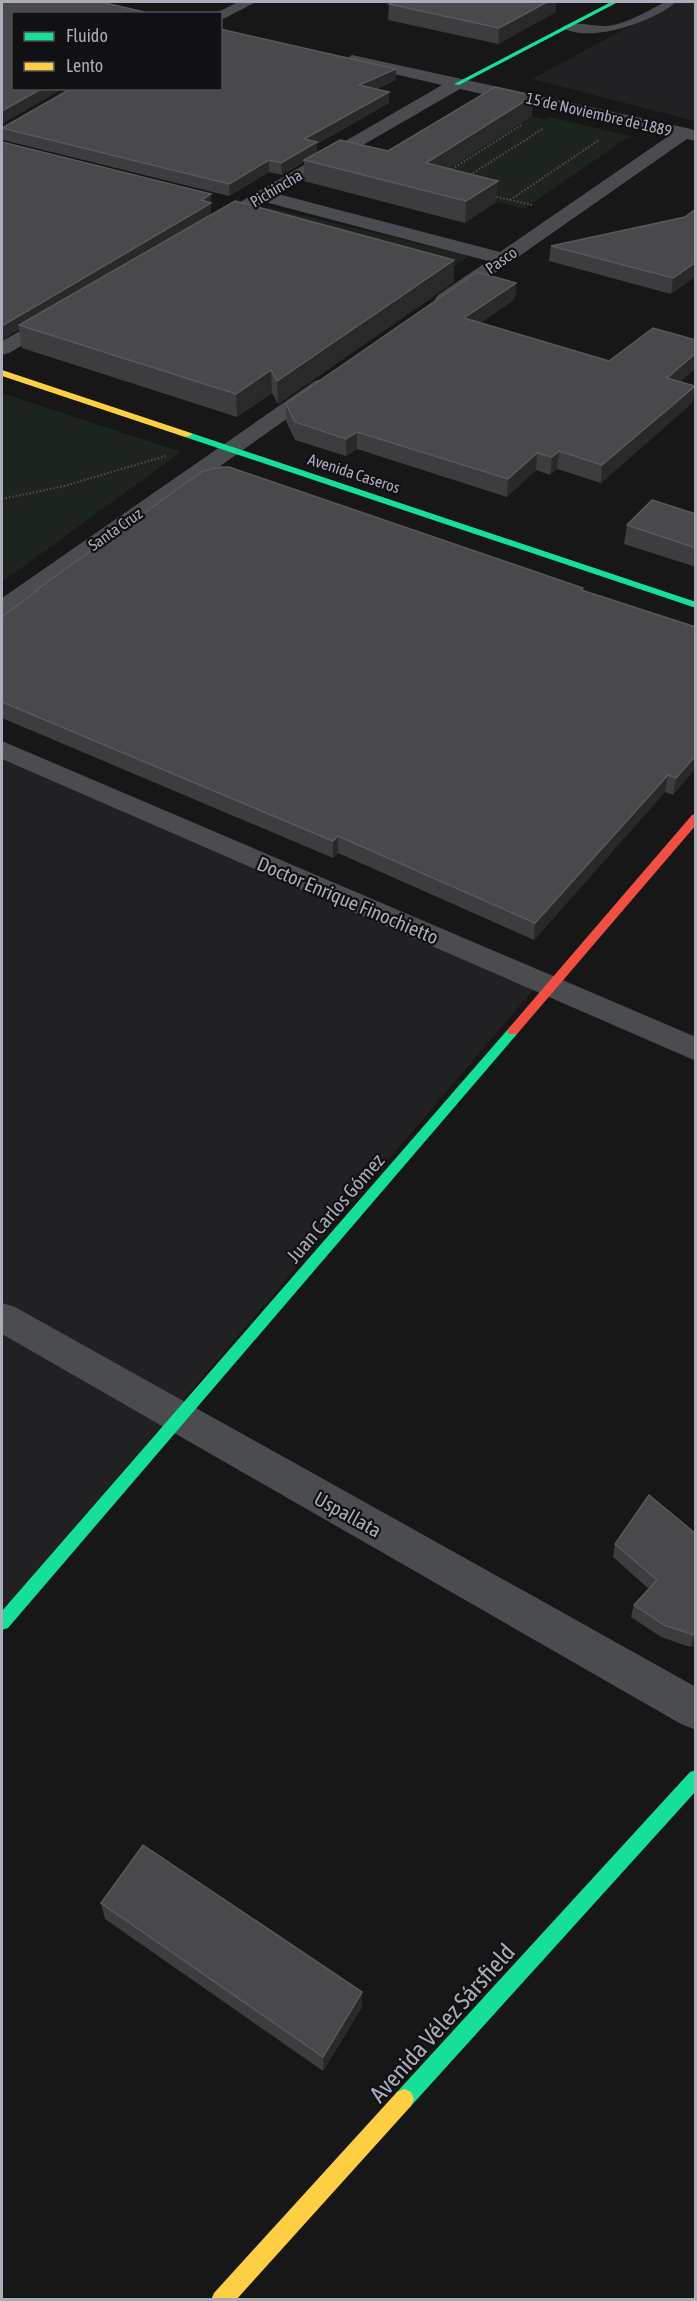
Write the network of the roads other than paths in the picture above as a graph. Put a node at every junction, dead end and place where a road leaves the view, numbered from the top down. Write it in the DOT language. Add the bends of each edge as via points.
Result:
graph roads {
  1 [pos="249,2"];
  2 [pos="615,2"];
  3 [pos="671,2"];
  4 [pos="222,14"];
  5 [pos="567,27"];
  6 [pos="340,57"];
  7 [pos="458,84"];
  8 [pos="690,135"];
  9 [pos="263,196"];
  10 [pos="222,201"];
  11 [pos="245,207"];
  12 [pos="194,237"];
  13 [pos="503,259"];
  14 [pos="72,308"];
  15 [pos="425,313"];
  16 [pos="2,349"];
  17 [pos="2,373"];
  18 [pos="337,374"];
  19 [pos="219,455"];
  20 [pos="696,605"];
  21 [pos="2,609"];
  22 [pos="2,749"];
  23 [pos="696,817"];
  24 [pos="550,988"];
  25 [pos="696,1050"];
  26 [pos="2,1317"];
  27 [pos="179,1420"];
  28 [pos="2,1623"];
  29 [pos="696,1710"];
  30 [pos="696,1778"];
  31 [pos="221,2300"];
  1 -- 4 [label="street"];
  2 -- 5 [label="street"];
  3 -- 5 [label="lane" via="619,29 592,31"];
  5 -- 7 [label="street"];
  6 -- 7 [label="street, 15 de Noviembre de 1889"];
  7 -- 8 [label="street, 15 de Noviembre de 1889"];
  7 -- 9 [label="street, Pichincha"];
  8 -- 13 [label="street, Pasco"];
  9 -- 11 [label="street, Pichincha"];
  9 -- 13 [label="street"];
  10 -- 11 [label="street"];
  11 -- 12 [label="street, Pichincha"];
  13 -- 15 [label="street, Pasco"];
  14 -- 16 [label="street"];
  17 -- 19 [label="street, Avenida Caseros"];
  18 -- 19 [label="street"];
  19 -- 20 [label="street, Avenida Caseros"];
  19 -- 21 [label="street, Santa Cruz"];
  22 -- 24 [label="street, Doctor Enrique Finochietto"];
  23 -- 24 [label="street, Juan Carlos Gómez"];
  24 -- 25 [label="street, Doctor Enrique Finochietto"];
  24 -- 27 [label="street, Juan Carlos Gómez"];
  26 -- 27 [label="street, Uspallata"];
  27 -- 28 [label="street, Juan Carlos Gómez"];
  27 -- 29 [label="street, Uspallata"];
  30 -- 31 [label="street, Avenida Vélez Sársfield"];
}
